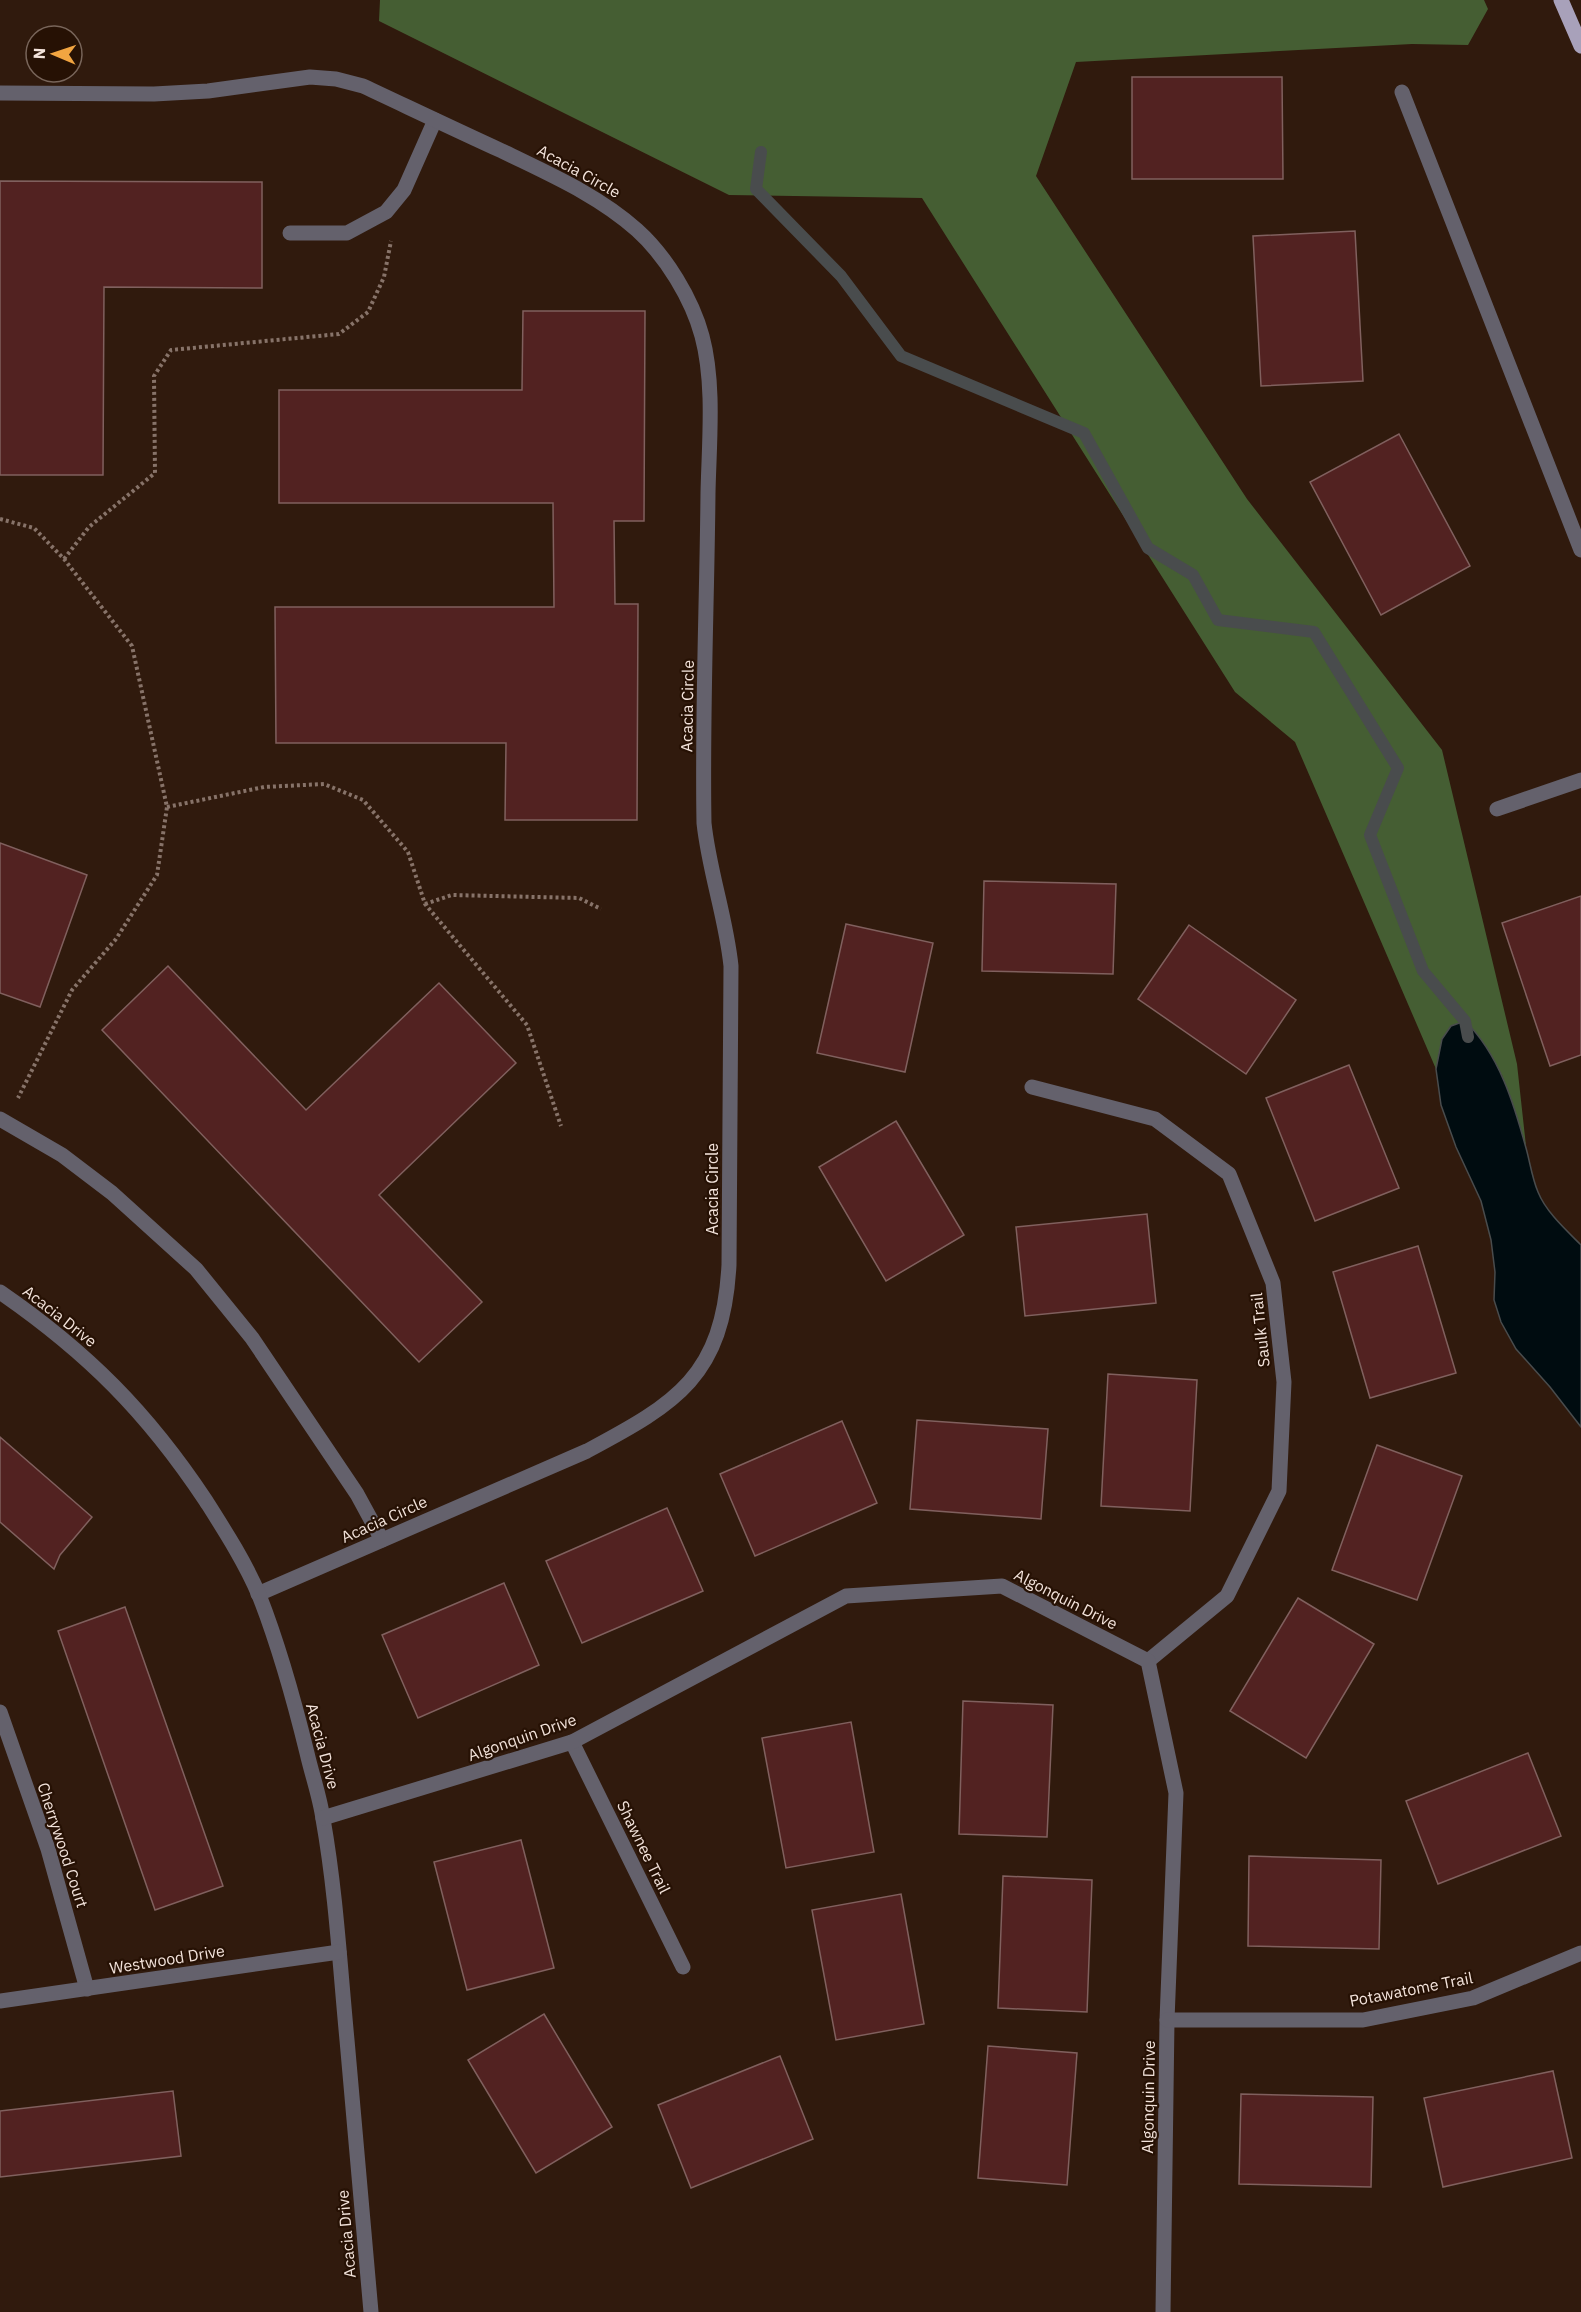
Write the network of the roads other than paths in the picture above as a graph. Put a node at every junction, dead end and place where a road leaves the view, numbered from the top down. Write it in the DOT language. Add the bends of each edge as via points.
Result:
graph roads {
  1 [pos="1561,0"];
  2 [pos="1581,46"];
  3 [pos="1402,92"];
  4 [pos="0,93"];
  5 [pos="435,120"];
  6 [pos="290,233"];
  7 [pos="1581,550"];
  8 [pos="1581,780"];
  9 [pos="1497,809"];
  10 [pos="1032,1088"];
  11 [pos="3,1121"];
  12 [pos="0,1292"];
  13 [pos="382,1540"];
  14 [pos="258,1594"];
  15 [pos="1148,1661"];
  16 [pos="0,1712"];
  17 [pos="572,1742"];
  18 [pos="323,1818"];
  19 [pos="339,1952"];
  20 [pos="1581,1953"];
  21 [pos="683,1967"];
  22 [pos="87,1989"];
  23 [pos="0,2001"];
  24 [pos="1167,2020"];
  25 [pos="371,2312"];
  26 [pos="1163,2312"];
  1 -- 2 [label="main road"];
  3 -- 7 [label="street"];
  4 -- 5 [label="street, Acacia Circle" via="154,94 310,77 363,86"];
  5 -- 6 [label="street" via="404,190 386,212 347,233"];
  5 -- 13 [label="street, Acacia Circle" via="576,188 640,232 679,284 702,334 709,432 704,823 731,966 728,1294 708,1355 690,1383 669,1403 587,1451"];
  8 -- 9 [label="street"];
  10 -- 15 [label="street, Saulk Trail" via="1155,1119 1229,1174 1273,1283 1284,1382 1279,1491 1227,1596"];
  11 -- 13 [label="street" via="62,1155 112,1193 196,1269 252,1338 357,1494"];
  12 -- 14 [label="street, Acacia Drive" via="81,1353 125,1395 195,1485 228,1536"];
  13 -- 14 [label="street, Acacia Circle"];
  14 -- 18 [label="street, Acacia Drive" via="280,1656"];
  15 -- 17 [label="street, Algonquin Drive" via="1002,1586 846,1596"];
  15 -- 24 [label="street, Algonquin Drive" via="1176,1792"];
  16 -- 22 [label="street, Cherrywood Court" via="48,1849"];
  17 -- 18 [label="street, Algonquin Drive"];
  17 -- 21 [label="street, Shawnee Trail"];
  18 -- 19 [label="street, Acacia Drive"];
  19 -- 22 [label="street, Westwood Drive"];
  19 -- 25 [label="street, Acacia Drive"];
  20 -- 24 [label="street, Potawatome Trail" via="1473,1998 1363,2020"];
  22 -- 23 [label="street, Westwood Drive"];
  24 -- 26 [label="street, Algonquin Drive"];
}
